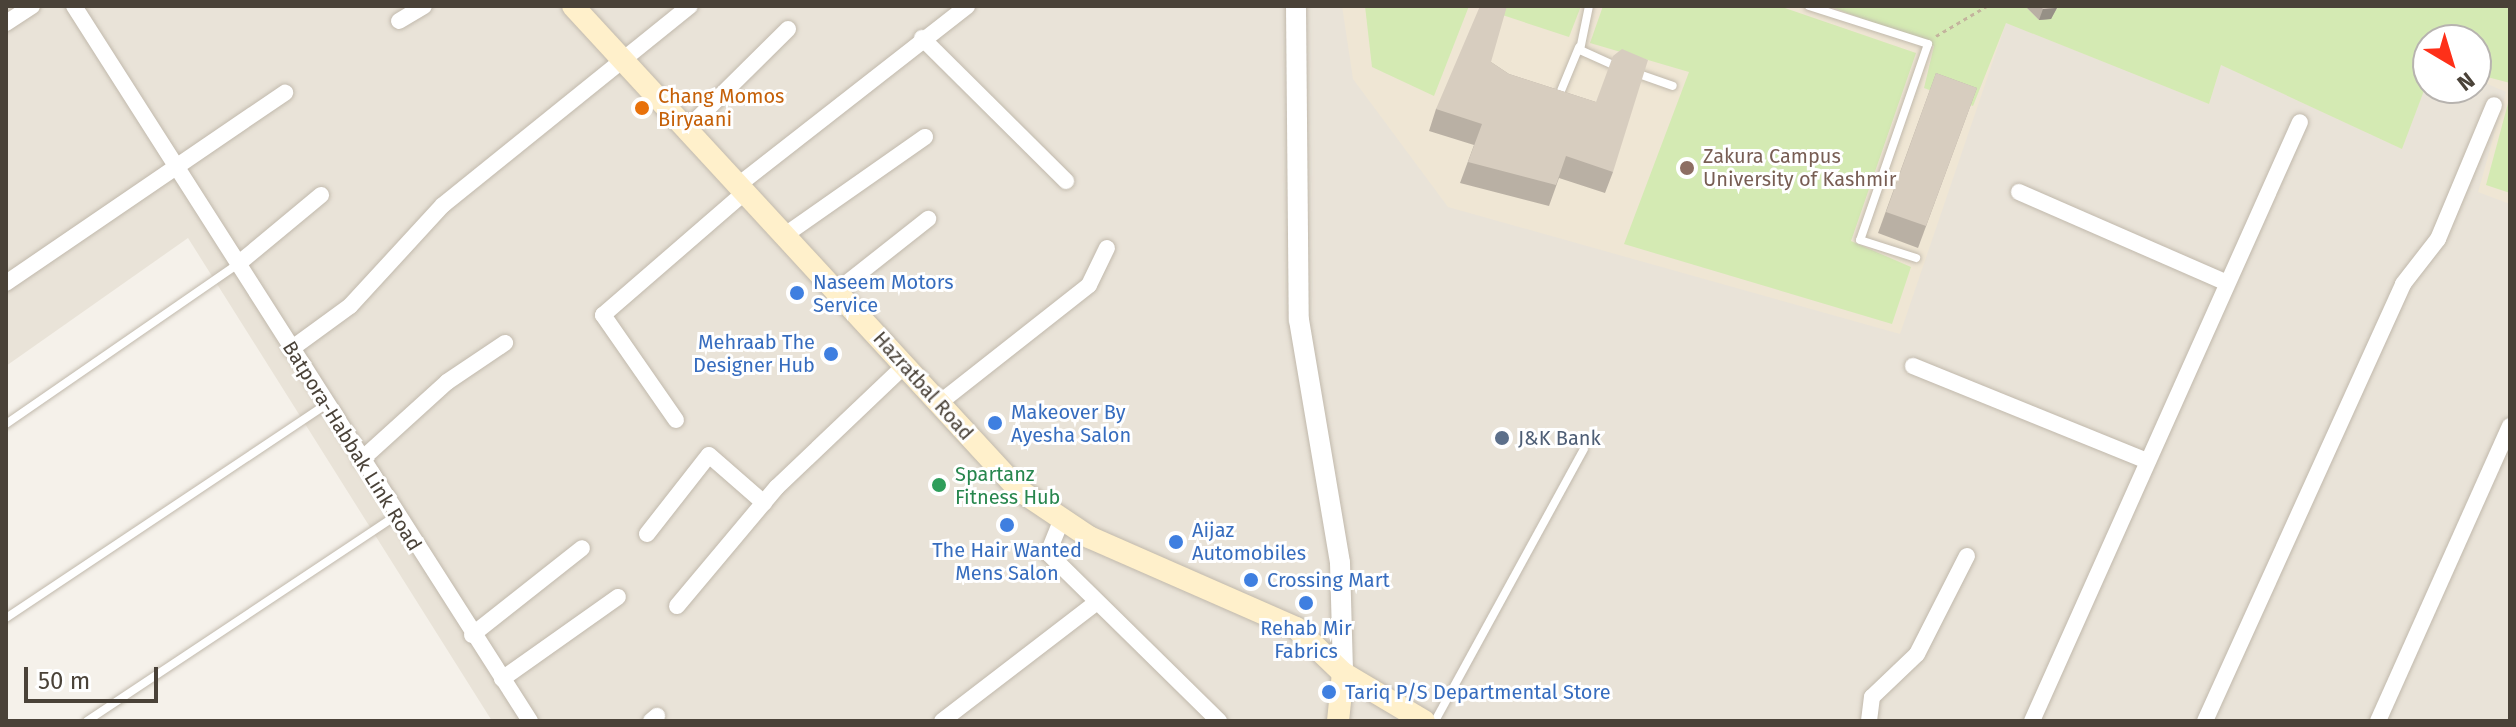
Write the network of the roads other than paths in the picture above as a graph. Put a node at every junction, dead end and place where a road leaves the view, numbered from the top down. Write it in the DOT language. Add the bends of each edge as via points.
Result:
graph roads {
  1 [pos="32,6"];
  2 [pos="74,6"];
  3 [pos="424,6"];
  4 [pos="573,6"];
  5 [pos="690,6"];
  6 [pos="967,6"];
  7 [pos="1296,6"];
  8 [pos="1589,6"];
  9 [pos="1809,6"];
  10 [pos="399,21"];
  11 [pos="6,23"];
  12 [pos="788,29"];
  13 [pos="922,38"];
  14 [pos="1579,47"];
  15 [pos="623,63"];
  16 [pos="1673,86"];
  17 [pos="285,93"];
  18 [pos="1557,101"];
  19 [pos="2494,105"];
  20 [pos="2300,122"];
  21 [pos="685,131"];
  22 [pos="925,137"];
  23 [pos="177,168"];
  24 [pos="1066,181"];
  25 [pos="740,189"];
  26 [pos="2019,192"];
  27 [pos="321,195"];
  28 [pos="928,219"];
  29 [pos="785,235"];
  30 [pos="1107,248"];
  31 [pos="1916,258"];
  32 [pos="238,264"];
  33 [pos="6,283"];
  34 [pos="2227,283"];
  35 [pos="838,290"];
  36 [pos="505,343"];
  37 [pos="291,349"];
  38 [pos="905,365"];
  39 [pos="1913,366"];
  40 [pos="938,404"];
  41 [pos="325,405"];
  42 [pos="676,420"];
  43 [pos="6,424"];
  44 [pos="2510,426"];
  45 [pos="1584,449"];
  46 [pos="361,460"];
  47 [pos="2147,461"];
  48 [pos="764,503"];
  49 [pos="396,516"];
  50 [pos="1061,521"];
  51 [pos="647,534"];
  52 [pos="582,548"];
  53 [pos="1967,556"];
  54 [pos="618,597"];
  55 [pos="1096,603"];
  56 [pos="677,606"];
  57 [pos="6,618"];
  58 [pos="472,635"];
  59 [pos="1343,673"];
  60 [pos="502,679"];
  61 [pos="87,721"];
  62 [pos="530,721"];
  63 [pos="942,721"];
  64 [pos="1219,721"];
  65 [pos="1338,721"];
  66 [pos="1424,721"];
  67 [pos="1435,721"];
  68 [pos="1869,721"];
  69 [pos="2032,721"];
  70 [pos="2205,721"];
  71 [pos="2378,721"];
  1 -- 11 [label="street"];
  2 -- 23 [label="street, Batpora-Habbak Link Road"];
  3 -- 10 [label="street"];
  4 -- 15 [label="main road, Hazratbal Road"];
  5 -- 15 [label="street"];
  6 -- 13 [label="street"];
  7 -- 59 [label="street" via="1299,320 1340,563"];
  8 -- 14 [label="lane"];
  9 -- 31 [label="lane" via="1928,44 1860,240"];
  12 -- 21 [label="street"];
  13 -- 24 [label="street"];
  13 -- 25 [label="street"];
  14 -- 16 [label="lane"];
  14 -- 18 [label="lane"];
  15 -- 21 [label="main road, Hazratbal Road"];
  15 -- 37 [label="street" via="443,205 350,306"];
  17 -- 23 [label="street"];
  19 -- 70 [label="street" via="2438,239 2403,284"];
  20 -- 34 [label="street"];
  21 -- 25 [label="main road, Hazratbal Road"];
  22 -- 29 [label="street"];
  23 -- 32 [label="street, Batpora-Habbak Link Road"];
  23 -- 33 [label="street"];
  25 -- 29 [label="main road, Hazratbal Road"];
  25 -- 42 [label="street" via="603,315"];
  26 -- 34 [label="street"];
  27 -- 32 [label="street"];
  28 -- 35 [label="street"];
  29 -- 35 [label="main road, Hazratbal Road"];
  30 -- 40 [label="street" via="1089,285"];
  32 -- 37 [label="street, Batpora-Habbak Link Road"];
  32 -- 43 [label="lane"];
  34 -- 47 [label="street"];
  35 -- 38 [label="main road, Hazratbal Road"];
  36 -- 46 [label="street" via="447,382"];
  37 -- 41 [label="street, Batpora-Habbak Link Road"];
  38 -- 40 [label="main road, Hazratbal Road"];
  38 -- 48 [label="street"];
  39 -- 47 [label="street"];
  40 -- 50 [label="main road, Hazratbal Road" via="1019,490"];
  41 -- 46 [label="street, Batpora-Habbak Link Road"];
  41 -- 57 [label="lane"];
  44 -- 71 [label="street"];
  45 -- 67 [label="lane"];
  46 -- 49 [label="street, Batpora-Habbak Link Road"];
  47 -- 69 [label="street"];
  48 -- 51 [label="street" via="709,455"];
  48 -- 56 [label="street"];
  49 -- 58 [label="street, Batpora-Habbak Link Road"];
  49 -- 61 [label="lane"];
  50 -- 55 [label="street" via="1048,553"];
  50 -- 59 [label="main road, Hazratbal Road" via="1296,628"];
  52 -- 58 [label="street"];
  53 -- 68 [label="street" via="1917,654 1872,697"];
  54 -- 60 [label="street"];
  55 -- 63 [label="street"];
  55 -- 64 [label="street"];
  58 -- 60 [label="street, Batpora-Habbak Link Road"];
  59 -- 65 [label="main road"];
  59 -- 66 [label="main road, Hazratbal Road"];
  60 -- 62 [label="street, Batpora-Habbak Link Road"];
}
